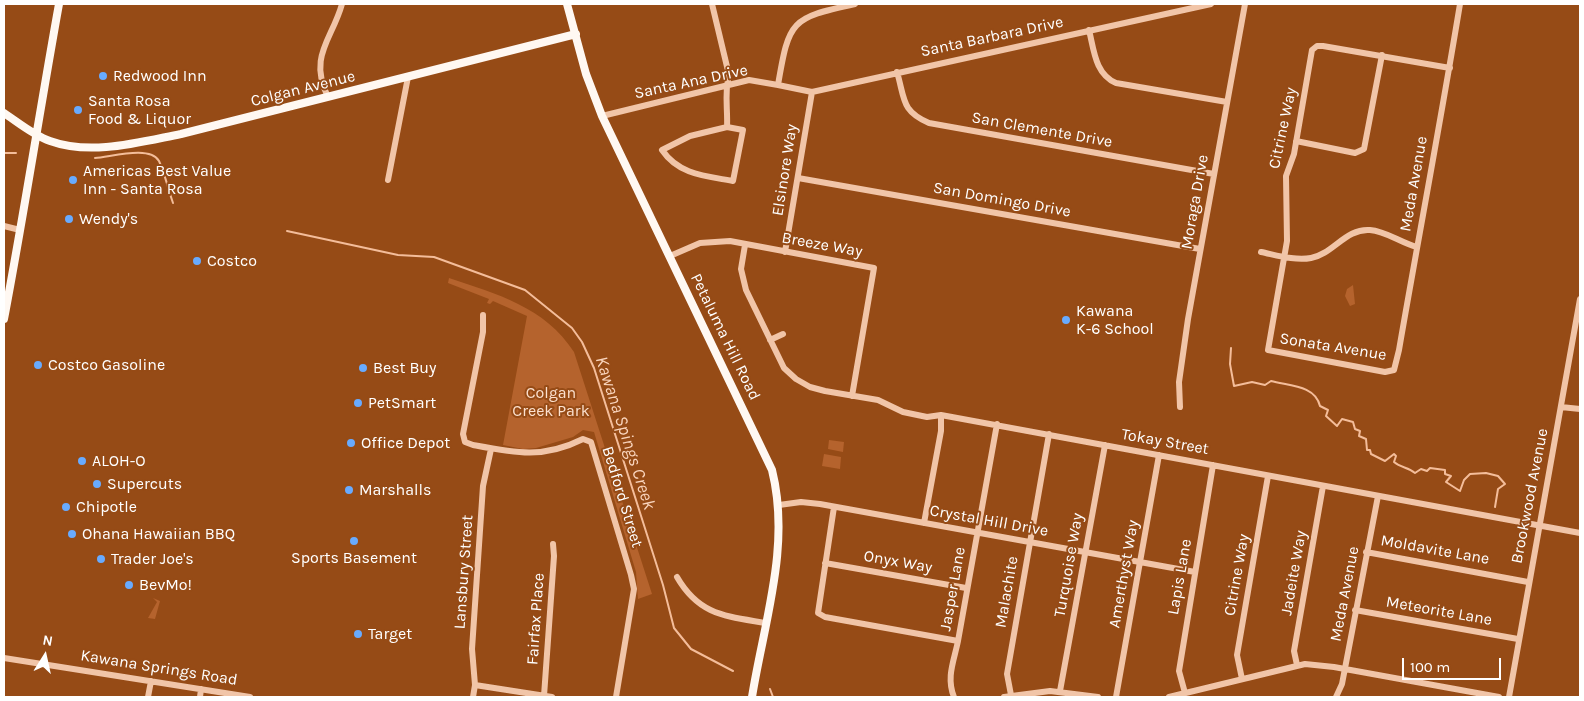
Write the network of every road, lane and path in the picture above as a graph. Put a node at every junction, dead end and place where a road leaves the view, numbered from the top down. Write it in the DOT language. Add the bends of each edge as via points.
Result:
graph roads {
  1 [pos="59,4"];
  2 [pos="342,4"];
  3 [pos="567,4"];
  4 [pos="712,4"];
  5 [pos="855,4"];
  6 [pos="1212,4"];
  7 [pos="1245,4"];
  8 [pos="1460,4"];
  9 [pos="1089,30"];
  10 [pos="576,34"];
  11 [pos="1382,55"];
  12 [pos="1450,68"];
  13 [pos="897,72"];
  14 [pos="408,77"];
  15 [pos="726,85"];
  16 [pos="778,85"];
  17 [pos="812,92"];
  18 [pos="328,97"];
  19 [pos="1227,102"];
  20 [pos="4,114"];
  21 [pos="602,116"];
  22 [pos="727,127"];
  23 [pos="36,134"];
  24 [pos="1296,141"];
  25 [pos="1214,174"];
  26 [pos="798,178"];
  27 [pos="388,180"];
  28 [pos="4,226"];
  29 [pos="20,230"];
  30 [pos="744,244"];
  31 [pos="1417,247"];
  32 [pos="1200,249"];
  33 [pos="785,252"];
  34 [pos="1261,252"];
  35 [pos="670,256"];
  36 [pos="1284,256"];
  37 [pos="1580,299"];
  38 [pos="483,315"];
  39 [pos="4,319"];
  40 [pos="783,334"];
  41 [pos="770,340"];
  42 [pos="1268,350"];
  43 [pos="1394,370"];
  44 [pos="852,396"];
  45 [pos="1180,407"];
  46 [pos="1561,407"];
  47 [pos="1580,409"];
  48 [pos="941,414"];
  49 [pos="997,424"];
  50 [pos="1048,434"];
  51 [pos="1105,445"];
  52 [pos="491,449"];
  53 [pos="1159,455"];
  54 [pos="1213,465"];
  55 [pos="1268,476"];
  56 [pos="1322,486"];
  57 [pos="1378,496"];
  58 [pos="779,505"];
  59 [pos="834,507"];
  60 [pos="924,523"];
  61 [pos="1540,526"];
  62 [pos="977,533"];
  63 [pos="1580,533"];
  64 [pos="1030,542"];
  65 [pos="553,544"];
  66 [pos="1086,552"];
  67 [pos="1366,552"];
  68 [pos="1139,562"];
  69 [pos="825,563"];
  70 [pos="1195,572"];
  71 [pos="678,577"];
  72 [pos="1528,582"];
  73 [pos="966,588"];
  74 [pos="1355,610"];
  75 [pos="765,622"];
  76 [pos="1518,640"];
  77 [pos="958,641"];
  78 [pos="4,658"];
  79 [pos="1297,665"];
  80 [pos="1345,669"];
  81 [pos="1242,679"];
  82 [pos="151,681"];
  83 [pos="475,685"];
  84 [pos="201,689"];
  85 [pos="1060,691"];
  86 [pos="1185,693"];
  87 [pos="544,696"];
  88 [pos="1007,696"];
  89 [pos="148,697"];
  90 [pos="200,697"];
  91 [pos="250,697"];
  92 [pos="473,697"];
  93 [pos="552,697"];
  94 [pos="616,697"];
  95 [pos="752,697"];
  96 [pos="954,697"];
  97 [pos="1098,697"];
  98 [pos="1116,697"];
  99 [pos="1169,697"];
  100 [pos="1336,697"];
  101 [pos="1499,697"];
  102 [pos="1509,697"];
  1 -- 23 [label="main road"];
  2 -- 18 [label="street" via="322,48 321,76"];
  3 -- 10 [label="main road, Petaluma Hill Road"];
  4 -- 15 [label="street" via="729,75"];
  5 -- 16 [label="street" via="802,18 791,29"];
  6 -- 9 [label="street, Santa Barbara Drive"];
  7 -- 19 [label="street, Moraga Drive"];
  8 -- 12 [label="street, Meda Avenue"];
  9 -- 13 [label="street, Santa Barbara Drive"];
  9 -- 19 [label="street" via="1097,63 1108,80"];
  10 -- 14 [label="main road, Colgan Avenue"];
  10 -- 21 [label="main road, Petaluma Hill Road" via="586,74"];
  11 -- 12 [label="street, Citrine Way"];
  11 -- 24 [label="street, Citrine Way" via="1323,46 1312,50"];
  11 -- 24 [label="street" via="1364,149 1355,153"];
  12 -- 31 [label="street, Meda Avenue"];
  13 -- 17 [label="street, Santa Barbara Drive"];
  13 -- 25 [label="street, San Clemente Drive" via="906,106 915,117 930,123"];
  14 -- 18 [label="main road, Colgan Avenue"];
  14 -- 27 [label="street"];
  15 -- 16 [label="street, Santa Ana Drive" via="749,80"];
  15 -- 21 [label="street, Santa Ana Drive"];
  15 -- 22 [label="street"];
  16 -- 17 [label="street, Santa Barbara Drive"];
  17 -- 26 [label="street, Elsinore Way"];
  18 -- 23 [label="main road, Colgan Avenue" via="181,134 122,144 74,147"];
  19 -- 25 [label="street, Moraga Drive"];
  20 -- 23 [label="main road, Colgan Avenue"];
  21 -- 35 [label="main road, Petaluma Hill Road"];
  22 -- 22 [label="street" via="690,136 662,150 682,169 733,181 743,130"];
  23 -- 29 [label="main road"];
  24 -- 36 [label="street, Citrine Way" via="1286,176 1288,232"];
  25 -- 32 [label="street, Moraga Drive"];
  26 -- 32 [label="street, San Domingo Drive"];
  26 -- 33 [label="street, Elsinore Way"];
  28 -- 29 [label="street"];
  29 -- 39 [label="main road"];
  30 -- 33 [label="street, Breeze Way"];
  30 -- 35 [label="street, Breeze Way" via="715,240 700,242"];
  30 -- 41 [label="street, Tokay Street" via="742,280"];
  31 -- 36 [label="street" via="1369,230 1347,236 1329,251 1311,258"];
  31 -- 43 [label="street, Meda Avenue"];
  32 -- 45 [label="street, Moraga Drive" via="1180,370"];
  33 -- 44 [label="street, Breeze Way" via="874,268"];
  34 -- 36 [label="street"];
  35 -- 58 [label="main road, Petaluma Hill Road" via="766,455"];
  36 -- 42 [label="street, Citrine Way"];
  37 -- 46 [label="street, Brookwood Avenue"];
  38 -- 52 [label="street, Bedford Street" via="483,332 463,434 466,442"];
  40 -- 41 [label="street"];
  41 -- 44 [label="street, Tokay Street" via="784,368 796,379 810,387"];
  42 -- 43 [label="street, Sonata Avenue" via="1385,372"];
  44 -- 48 [label="street, Tokay Street" via="878,400 914,415"];
  46 -- 47 [label="street"];
  46 -- 61 [label="street, Brookwood Avenue"];
  48 -- 49 [label="street, Tokay Street"];
  48 -- 60 [label="street" via="941,431"];
  49 -- 50 [label="street, Tokay Street"];
  49 -- 62 [label="street, Jasper Lane"];
  50 -- 51 [label="street, Tokay Street"];
  50 -- 64 [label="street, Malachite"];
  51 -- 53 [label="street, Tokay Street"];
  51 -- 66 [label="street, Turquoise Way"];
  52 -- 83 [label="street, Lansbury Street" via="483,486 473,630"];
  52 -- 94 [label="street, Bedford Street" via="526,454 548,451 583,439 591,442 634,589"];
  53 -- 54 [label="street, Tokay Street"];
  53 -- 68 [label="street, Amerthyst Way"];
  54 -- 55 [label="street, Tokay Street"];
  54 -- 70 [label="street, Lapis Lane"];
  55 -- 56 [label="street, Tokay Street"];
  55 -- 81 [label="street, Citrine Way" via="1237,655"];
  56 -- 57 [label="street, Tokay Street"];
  56 -- 79 [label="street, Jadeite Way" via="1294,650"];
  57 -- 61 [label="street, Tokay Street"];
  57 -- 67 [label="street, Meda Avenue"];
  58 -- 59 [label="street, Crystal Hill Drive" via="801,502"];
  58 -- 75 [label="main road, Petaluma Hill Road" via="778,556"];
  59 -- 60 [label="street, Crystal Hill Drive"];
  59 -- 69 [label="street"];
  60 -- 62 [label="street, Crystal Hill Drive"];
  61 -- 63 [label="street, Tokay Street"];
  61 -- 72 [label="street, Brookwood Avenue"];
  62 -- 64 [label="street, Crystal Hill Drive"];
  62 -- 73 [label="street, Jasper Lane"];
  64 -- 66 [label="street, Crystal Hill Drive"];
  64 -- 88 [label="street, Malachite" via="1007,674"];
  65 -- 87 [label="street, Fairfax Place"];
  66 -- 68 [label="street, Crystal Hill Drive"];
  66 -- 85 [label="street, Turquoise Way"];
  67 -- 72 [label="street, Moldavite Lane"];
  67 -- 74 [label="street, Meda Avenue"];
  68 -- 70 [label="street, Crystal Hill Drive"];
  68 -- 98 [label="street, Amerthyst Way"];
  69 -- 73 [label="street, Onyx Way"];
  69 -- 77 [label="street" via="817,606 821,616"];
  70 -- 86 [label="street, Lapis Lane" via="1178,670"];
  71 -- 75 [label="street" via="685,590 704,608"];
  72 -- 76 [label="street, Brookwood Avenue"];
  73 -- 77 [label="street, Jasper Lane"];
  74 -- 76 [label="street, Meteorite Lane"];
  74 -- 80 [label="street, Meda Avenue"];
  75 -- 95 [label="main road, Petaluma Hill Road"];
  76 -- 102 [label="street, Brookwood Avenue"];
  77 -- 96 [label="street, Jasper Lane" via="949,680"];
  78 -- 82 [label="street, Kawana Springs Road"];
  79 -- 80 [label="street" via="1318,664"];
  79 -- 81 [label="street"];
  80 -- 100 [label="street, Meda Avenue"];
  80 -- 101 [label="street"];
  81 -- 86 [label="street"];
  82 -- 84 [label="street, Kawana Springs Road"];
  82 -- 89 [label="street"];
  83 -- 87 [label="street"];
  83 -- 92 [label="street, Lansbury Street"];
  84 -- 90 [label="street"];
  84 -- 91 [label="street, Kawana Springs Road"];
  85 -- 88 [label="street"];
  85 -- 97 [label="street"];
  86 -- 99 [label="street"];
  87 -- 93 [label="street"];
}
